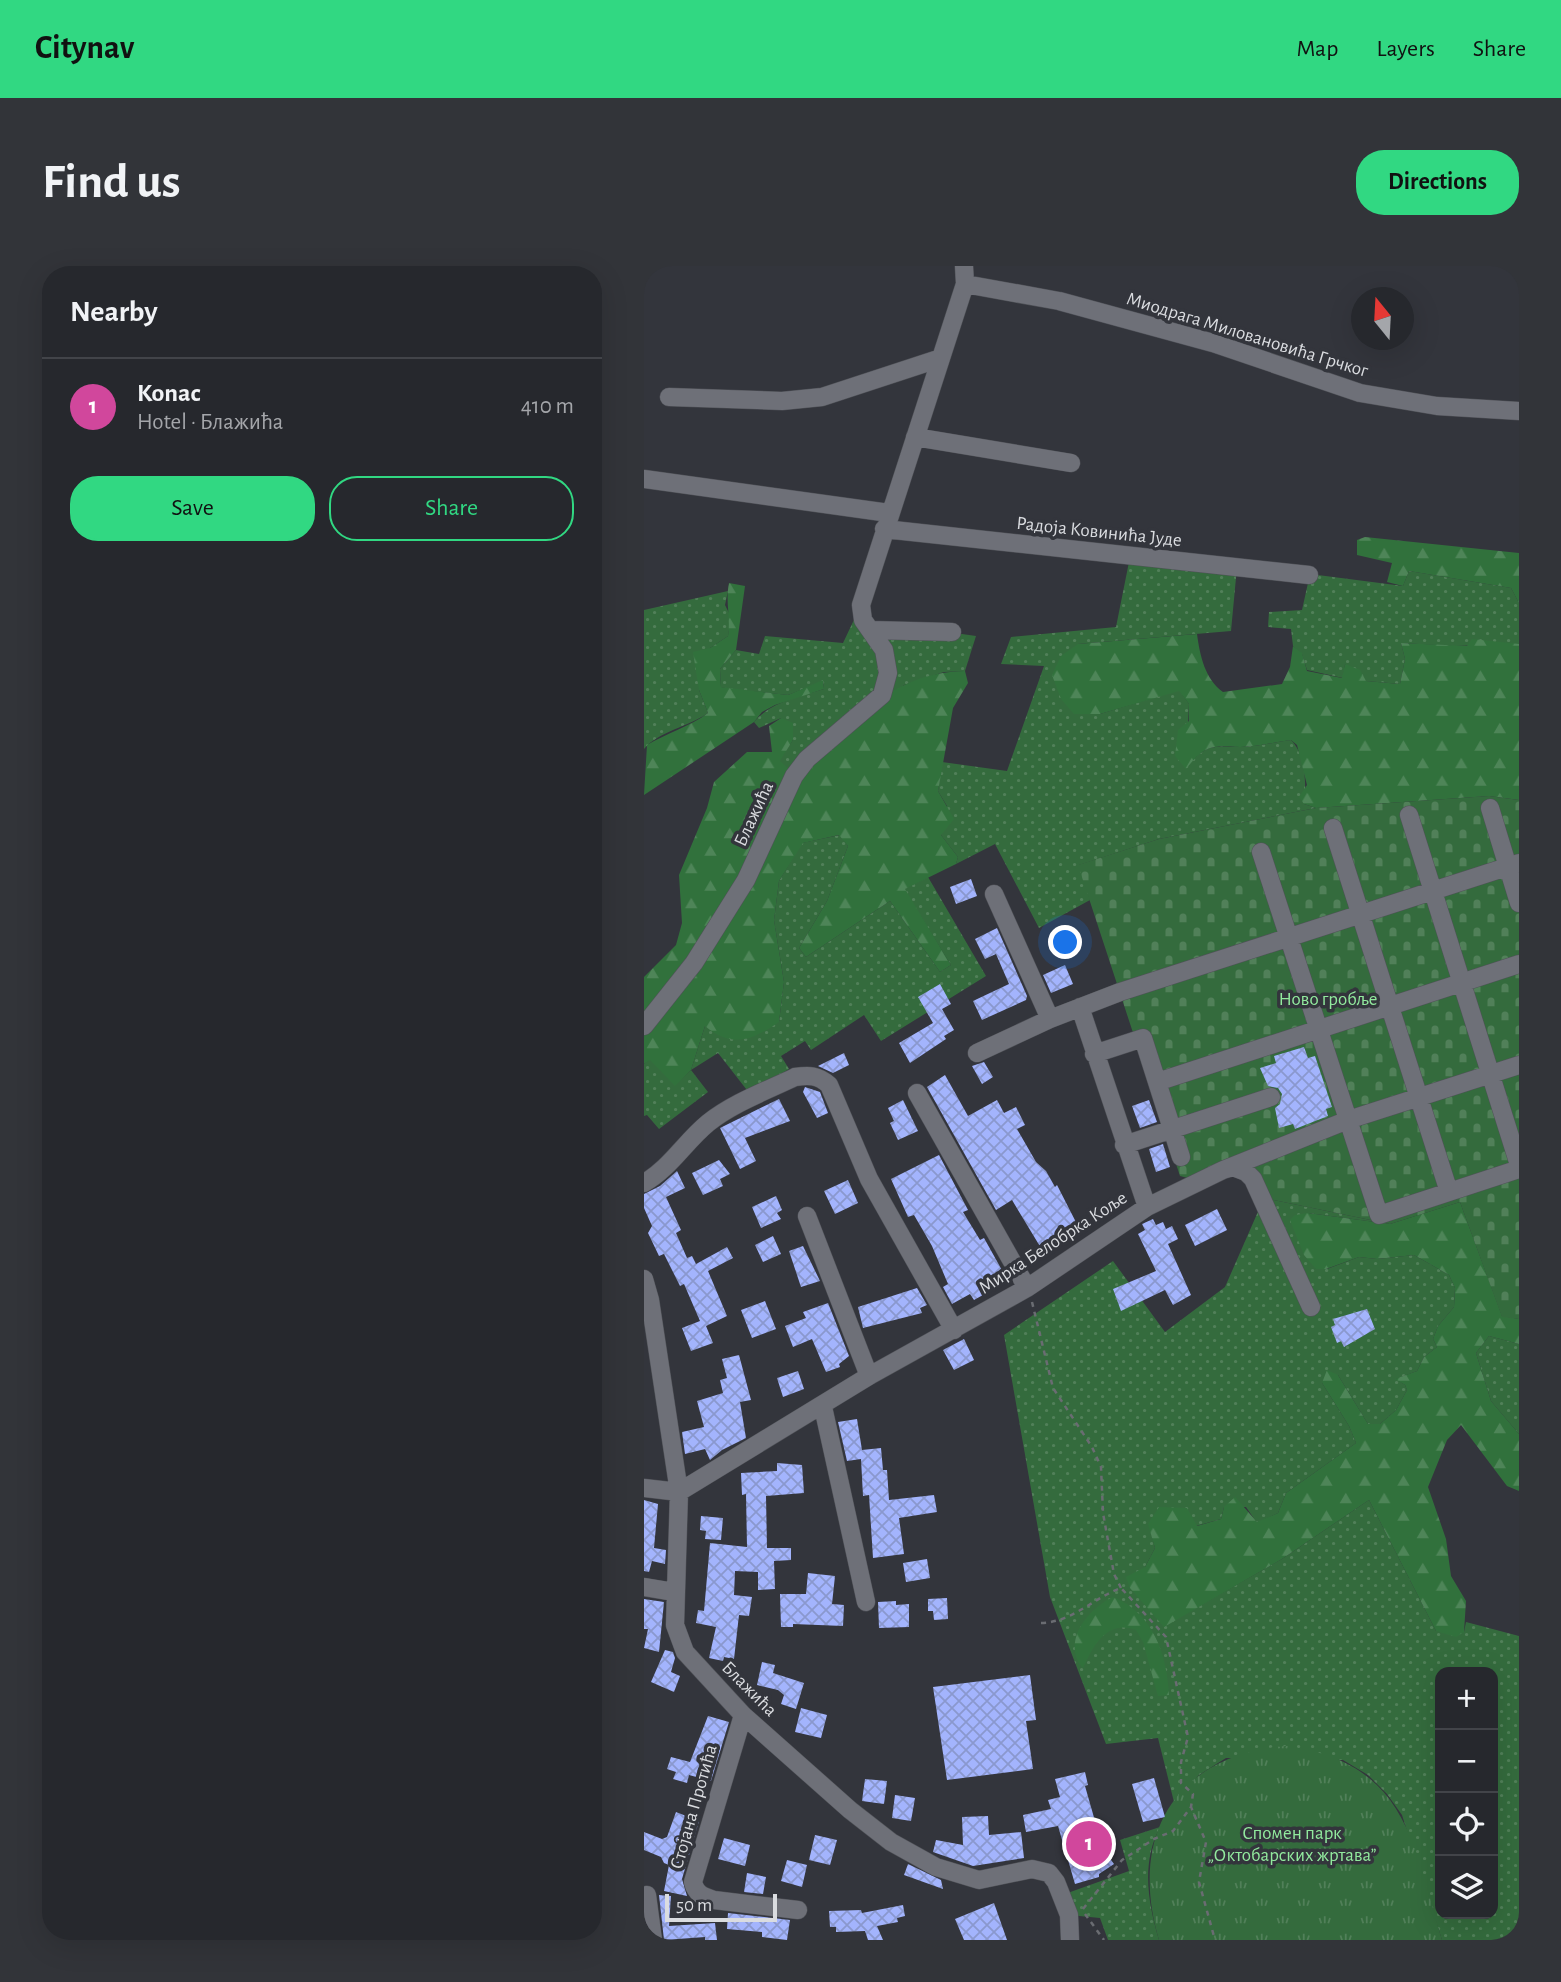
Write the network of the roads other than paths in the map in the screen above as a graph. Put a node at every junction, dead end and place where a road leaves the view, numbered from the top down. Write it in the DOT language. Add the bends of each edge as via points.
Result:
graph roads {
  1 [pos="965,275"];
  2 [pos="941,358"];
  3 [pos="669,397"];
  4 [pos="1519,411"];
  5 [pos="915,437"];
  6 [pos="1071,463"];
  7 [pos="644,478"];
  8 [pos="887,521"];
  9 [pos="1309,575"];
  10 [pos="870,630"];
  11 [pos="952,632"];
  12 [pos="1490,808"];
  13 [pos="1409,815"];
  14 [pos="1334,828"];
  15 [pos="1261,852"];
  16 [pos="1513,864"];
  17 [pos="1433,891"];
  18 [pos="994,894"];
  19 [pos="1519,903"];
  20 [pos="1361,914"];
  21 [pos="1289,937"];
  22 [pos="1519,964"];
  23 [pos="1462,983"];
  24 [pos="1390,1006"];
  25 [pos="1080,1007"];
  26 [pos="1049,1018"];
  27 [pos="644,1027"];
  28 [pos="1318,1029"];
  29 [pos="977,1053"];
  30 [pos="1094,1054"];
  31 [pos="1519,1065"];
  32 [pos="1490,1074"];
  33 [pos="1157,1082"];
  34 [pos="917,1093"];
  35 [pos="1271,1097"];
  36 [pos="1419,1097"];
  37 [pos="1348,1120"];
  38 [pos="1172,1129"];
  39 [pos="1124,1145"];
  40 [pos="1181,1157"];
  41 [pos="1519,1167"];
  42 [pos="1223,1170"];
  43 [pos="644,1183"];
  44 [pos="1449,1192"];
  45 [pos="1147,1207"];
  46 [pos="807,1216"];
  47 [pos="644,1279"];
  48 [pos="1027,1287"];
  49 [pos="1311,1307"];
  50 [pos="954,1330"];
  51 [pos="869,1376"];
  52 [pos="823,1407"];
  53 [pos="644,1488"];
  54 [pos="679,1492"];
  55 [pos="644,1587"];
  56 [pos="674,1592"];
  57 [pos="866,1602"];
  58 [pos="743,1715"];
  59 [pos="647,1895"];
  60 [pos="798,1910"];
  61 [pos="653,1940"];
  62 [pos="1070,1940"];
  1 -- 2 [label="street, Блажића"];
  1 -- 4 [label="street, Миодрага Миловановића Грчког" via="1213,343 1360,393 1437,406"];
  2 -- 3 [label="street" via="822,397 782,401"];
  2 -- 5 [label="street, Блажића"];
  5 -- 6 [label="street"];
  5 -- 8 [label="street, Блажића"];
  7 -- 8 [label="street, Радоја Ковинића Јуде" via="821,501"];
  8 -- 9 [label="street, Радоја Ковинића Јуде"];
  8 -- 10 [label="street, Блажића" via="861,605"];
  10 -- 11 [label="street"];
  10 -- 27 [label="street, Блажића" via="884,650 888,673 882,695 800,767 746,880 694,963"];
  12 -- 16 [label="street"];
  13 -- 17 [label="street"];
  14 -- 20 [label="street"];
  15 -- 21 [label="street"];
  16 -- 17 [label="street"];
  16 -- 19 [label="street"];
  17 -- 20 [label="street"];
  17 -- 23 [label="street"];
  18 -- 26 [label="street"];
  20 -- 21 [label="street"];
  20 -- 24 [label="street"];
  21 -- 25 [label="street"];
  21 -- 28 [label="street"];
  22 -- 23 [label="street"];
  23 -- 24 [label="street"];
  23 -- 32 [label="street"];
  24 -- 28 [label="street"];
  24 -- 36 [label="street"];
  25 -- 26 [label="street"];
  25 -- 30 [label="street, Мирка Белобрка Коље"];
  26 -- 29 [label="street"];
  28 -- 33 [label="street"];
  28 -- 37 [label="street"];
  30 -- 33 [label="street" via="1143,1038"];
  30 -- 39 [label="street, Мирка Белобрка Коље"];
  31 -- 32 [label="street"];
  32 -- 36 [label="street"];
  32 -- 41 [label="street"];
  33 -- 38 [label="street"];
  34 -- 48 [label="street"];
  35 -- 38 [label="street"];
  36 -- 37 [label="street"];
  36 -- 44 [label="street"];
  37 -- 42 [label="street"];
  37 -- 44 [label="street" via="1379,1215"];
  38 -- 39 [label="street"];
  38 -- 40 [label="street"];
  39 -- 45 [label="street, Мирка Белобрка Коље"];
  41 -- 44 [label="street"];
  42 -- 45 [label="street"];
  42 -- 49 [label="street" via="1233,1167 1253,1180"];
  43 -- 50 [label="street" via="730,1108 795,1077 820,1078 828,1085 869,1179"];
  45 -- 48 [label="street, Мирка Белобрка Коље"];
  46 -- 51 [label="street"];
  47 -- 54 [label="street, Блажића"];
  48 -- 50 [label="street, Мирка Белобрка Коље"];
  50 -- 51 [label="street, Мирка Белобрка Коље"];
  51 -- 52 [label="street, Мирка Белобрка Коље"];
  52 -- 54 [label="street, Мирка Белобрка Коље"];
  52 -- 57 [label="street"];
  53 -- 54 [label="street"];
  54 -- 56 [label="street, Блажића"];
  55 -- 56 [label="street"];
  56 -- 58 [label="street, Блажића" via="675,1625 685,1652"];
  58 -- 60 [label="street, Стојана Протића" via="693,1882 695,1890 714,1900"];
  58 -- 62 [label="street, Блажића" via="850,1810 891,1842 936,1867 979,1880 1032,1869 1049,1873 1069,1915"];
  59 -- 61 [label="street"];
}
